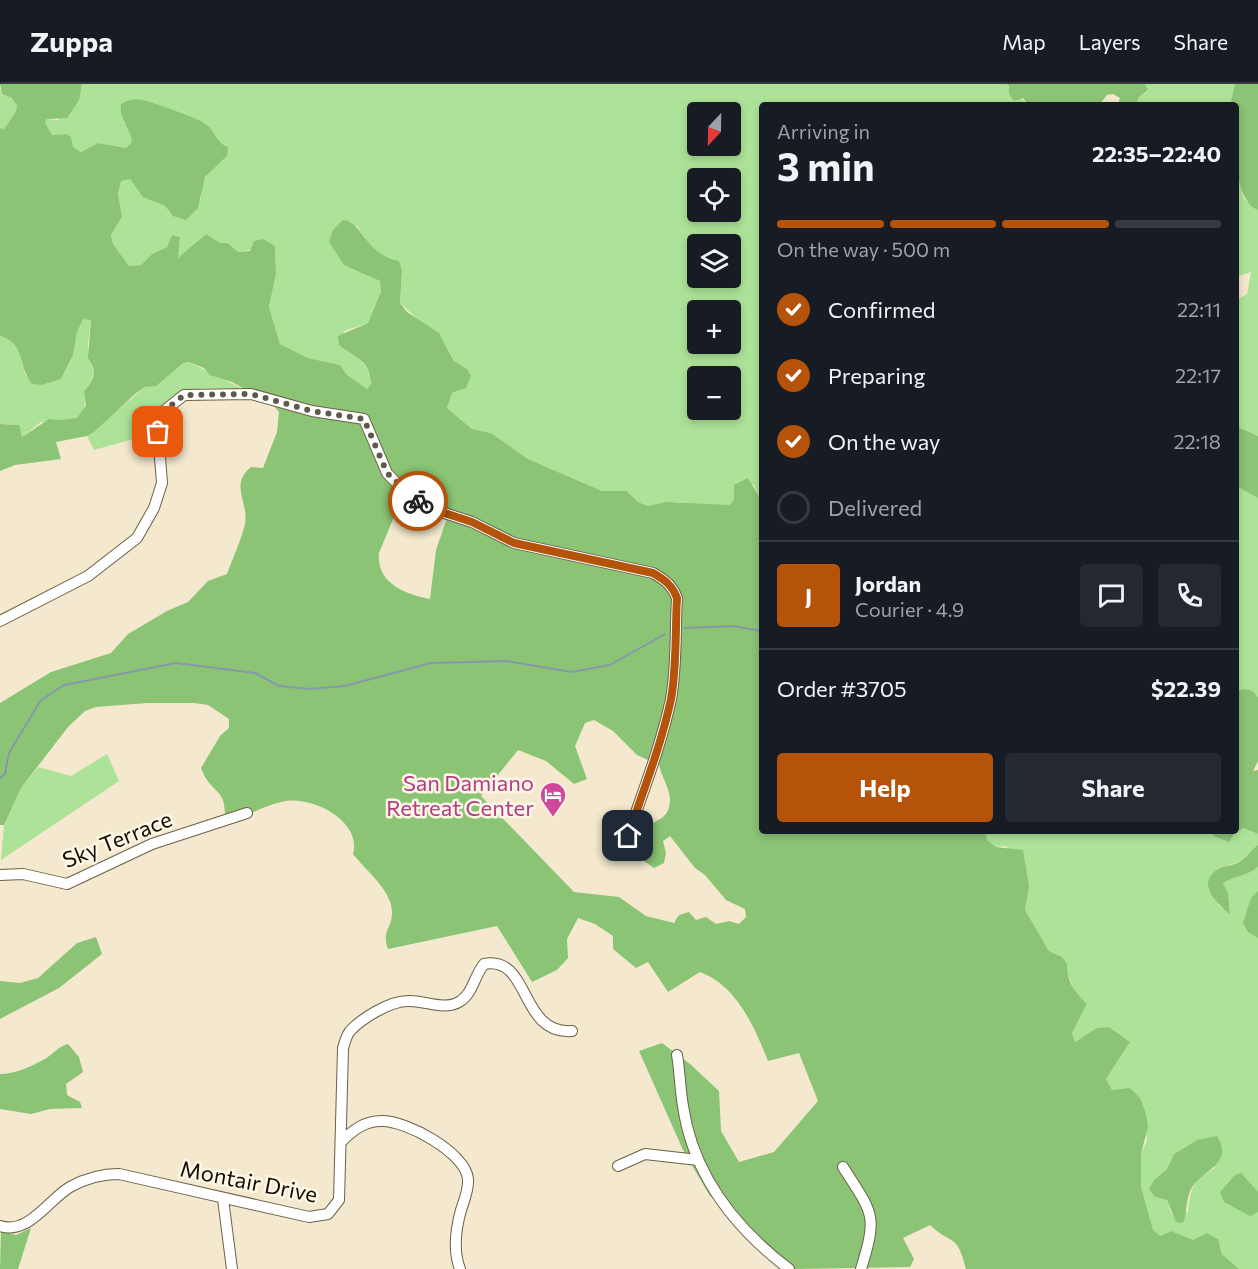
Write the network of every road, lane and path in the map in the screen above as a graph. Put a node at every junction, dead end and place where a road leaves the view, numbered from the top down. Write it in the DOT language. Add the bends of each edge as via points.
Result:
graph roads {
  1 [pos="0,621"];
  2 [pos="247,813"];
  3 [pos="628,836"];
  4 [pos="0,874"];
  5 [pos="572,1031"];
  6 [pos="677,1055"];
  7 [pos="342,1141"];
  8 [pos="698,1160"];
  9 [pos="618,1166"];
  10 [pos="843,1167"];
  11 [pos="223,1199"];
  12 [pos="0,1226"];
  13 [pos="232,1269"];
  14 [pos="459,1269"];
  15 [pos="789,1269"];
  16 [pos="861,1269"];
  1 -- 3 [label="street" via="88,576 137,538 154,508 162,483 158,432 164,411 184,395 251,394 312,411 364,419 387,473 426,507 472,522 514,543 653,573 669,582 677,598 671,699"];
  2 -- 4 [label="street, Sky Terrace" via="152,844 67,884 23,874"];
  5 -- 7 [label="street, Montair Drive" via="549,1028 508,968 496,962 484,964 466,998 456,1004 395,1003 362,1021 347,1036 343,1048"];
  6 -- 8 [label="street" via="683,1106"];
  7 -- 11 [label="street, Montair Drive" via="339,1200 328,1214 309,1216"];
  7 -- 14 [label="street" via="356,1127 380,1120 397,1122 420,1133 462,1164 469,1181 458,1221"];
  8 -- 9 [label="street" via="645,1154"];
  8 -- 15 [label="street" via="722,1204 742,1229"];
  10 -- 16 [label="street" via="868,1206 873,1226"];
  11 -- 12 [label="street, Montair Drive" via="105,1174 69,1188 26,1223 14,1228"];
  11 -- 13 [label="street"];
}
